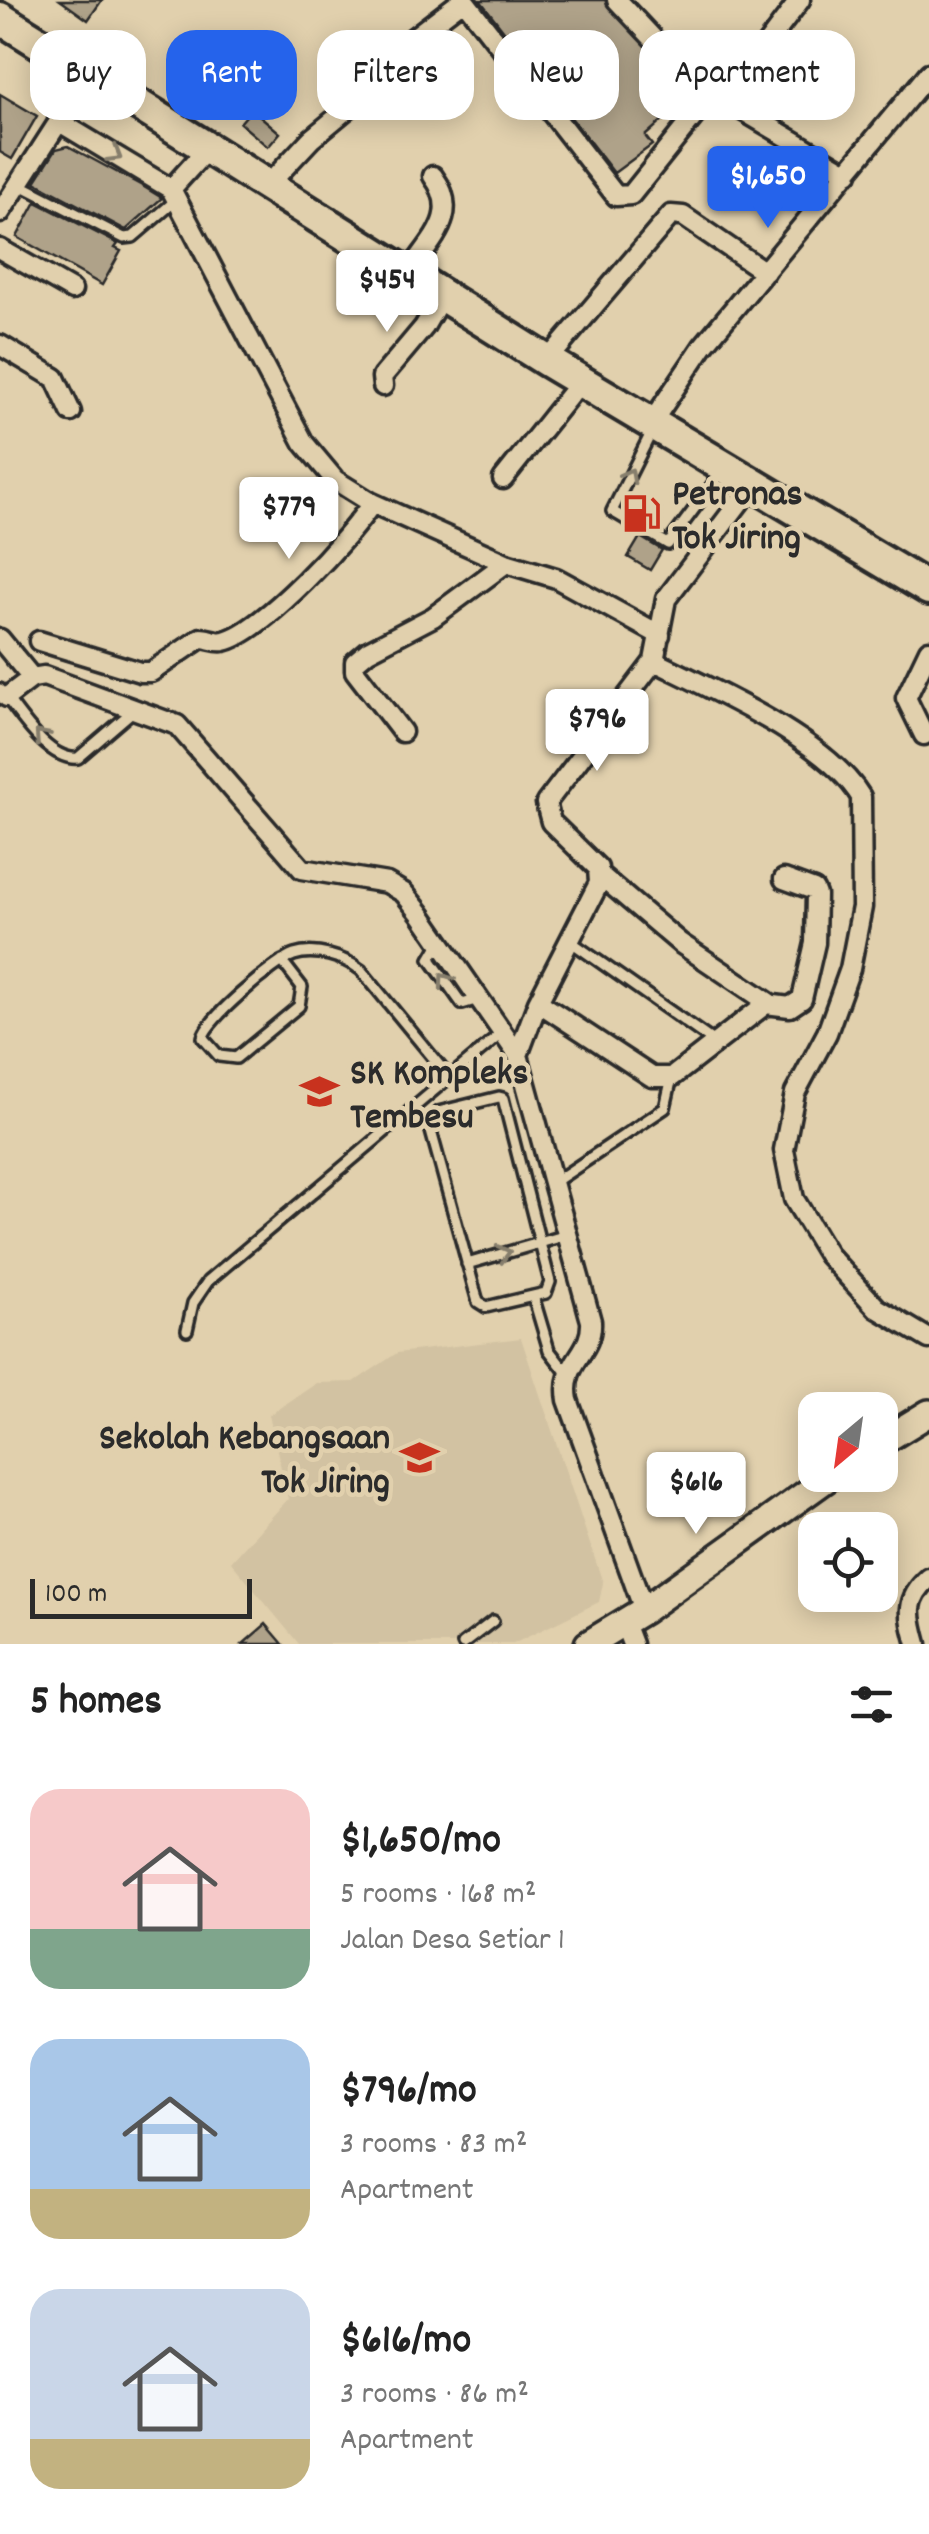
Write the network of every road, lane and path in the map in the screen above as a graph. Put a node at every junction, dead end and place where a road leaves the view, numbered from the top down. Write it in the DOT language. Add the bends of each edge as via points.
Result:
graph roads {
  1 [pos="10,0"];
  2 [pos="464,0"];
  3 [pos="617,0"];
  4 [pos="800,0"];
  5 [pos="0,17"];
  6 [pos="424,30"];
  7 [pos="643,30"];
  8 [pos="775,30"];
  9 [pos="30,36"];
  10 [pos="929,73"];
  11 [pos="146,107"];
  12 [pos="333,120"];
  13 [pos="698,120"];
  14 [pos="756,120"];
  15 [pos="58,121"];
  16 [pos="209,146"];
  17 [pos="848,172"];
  18 [pos="433,176"];
  19 [pos="19,184"];
  20 [pos="269,184"];
  21 [pos="174,194"];
  22 [pos="0,213"];
  23 [pos="0,249"];
  24 [pos="765,272"];
  25 [pos="409,273"];
  26 [pos="72,290"];
  27 [pos="443,294"];
  28 [pos="0,346"];
  29 [pos="546,360"];
  30 [pos="580,381"];
  31 [pos="383,386"];
  32 [pos="72,412"];
  33 [pos="654,423"];
  34 [pos="725,466"];
  35 [pos="503,479"];
  36 [pos="754,483"];
  37 [pos="372,503"];
  38 [pos="506,563"];
  39 [pos="925,580"];
  40 [pos="660,635"];
  41 [pos="0,638"];
  42 [pos="40,641"];
  43 [pos="929,650"];
  44 [pos="654,661"];
  45 [pos="32,678"];
  46 [pos="2,696"];
  47 [pos="136,709"];
  48 [pos="402,732"];
  49 [pos="924,736"];
  50 [pos="600,875"];
  51 [pos="784,879"];
  52 [pos="570,941"];
  53 [pos="282,961"];
  54 [pos="538,1002"];
  55 [pos="768,1002"];
  56 [pos="502,1032"];
  57 [pos="716,1044"];
  58 [pos="518,1055"];
  59 [pos="450,1077"];
  60 [pos="672,1078"];
  61 [pos="553,1184"];
  62 [pos="568,1235"];
  63 [pos="540,1243"];
  64 [pos="468,1264"];
  65 [pos="533,1296"];
  66 [pos="186,1330"];
  67 [pos="929,1339"];
  68 [pos="567,1373"];
  69 [pos="929,1412"];
  70 [pos="898,1432"];
  71 [pos="810,1492"];
  72 [pos="929,1578"];
  73 [pos="493,1621"];
  74 [pos="633,1626"];
  75 [pos="463,1644"];
  76 [pos="588,1644"];
  77 [pos="916,1644"];
  1 -- 5 [label="street"];
  2 -- 6 [label="street"];
  2 -- 13 [label="street" via="616,196 632,195"];
  3 -- 7 [label="street"];
  4 -- 8 [label="street"];
  5 -- 9 [label="highway"];
  10 -- 17 [label="street"];
  11 -- 16 [label="highway"];
  12 -- 20 [label="street"];
  14 -- 17 [label="street"];
  15 -- 19 [label="street"];
  15 -- 21 [label="street, one-way"];
  16 -- 20 [label="highway"];
  16 -- 21 [label="street"];
  17 -- 24 [label="street"];
  18 -- 25 [label="street" via="443,190 445,218"];
  19 -- 21 [label="lane" via="124,238 134,237"];
  19 -- 22 [label="street"];
  20 -- 25 [label="highway"];
  21 -- 37 [label="street" via="314,458 334,480"];
  23 -- 26 [label="street"];
  24 -- 29 [label="street" via="683,216 671,215"];
  24 -- 33 [label="street" via="686,368"];
  25 -- 27 [label="highway"];
  27 -- 29 [label="highway"];
  27 -- 31 [label="street" via="424,328 382,376"];
  28 -- 32 [label="street" via="55,378"];
  29 -- 30 [label="highway"];
  30 -- 33 [label="highway"];
  30 -- 35 [label="street"];
  33 -- 34 [label="highway"];
  34 -- 33 [label="lane, one-way" via="668,544 612,511"];
  34 -- 36 [label="highway"];
  36 -- 39 [label="highway"];
  36 -- 40 [label="street" via="666,599"];
  37 -- 38 [label="street"];
  37 -- 42 [label="street" via="336,551 257,621 225,641 201,638 151,672"];
  38 -- 40 [label="street" via="556,578"];
  38 -- 48 [label="street" via="356,662 355,671"];
  40 -- 44 [label="street"];
  41 -- 45 [label="street"];
  43 -- 49 [label="street" via="906,698"];
  44 -- 50 [label="street" via="546,804 551,822"];
  44 -- 67 [label="street" via="770,720 861,797 862,907 850,969 834,1018 795,1094 784,1150 794,1199 828,1255 877,1308"];
  45 -- 46 [label="street"];
  45 -- 47 [label="street" via="56,678"];
  47 -- 46 [label="lane, one-way" via="71,759 51,748"];
  47 -- 56 [label="street" via="177,725 302,869 396,888"];
  50 -- 52 [label="street"];
  50 -- 55 [label="street" via="680,943"];
  51 -- 55 [label="street" via="815,892 815,943 800,1002 785,1008"];
  52 -- 54 [label="street"];
  52 -- 57 [label="lane"];
  53 -- 53 [label="lane" via="204,1030 219,1056 236,1058 299,1006 302,987"];
  53 -- 59 [label="lane" via="304,953 351,963"];
  54 -- 58 [label="street"];
  54 -- 60 [label="street" via="652,1076"];
  55 -- 57 [label="street"];
  56 -- 58 [label="street"];
  56 -- 59 [label="lane"];
  57 -- 60 [label="street"];
  58 -- 61 [label="street"];
  59 -- 66 [label="lane" via="208,1281"];
  60 -- 61 [label="lane" via="666,1108"];
  61 -- 62 [label="street"];
  62 -- 63 [label="lane"];
  62 -- 68 [label="street" via="592,1336"];
  64 -- 63 [label="lane, one-way"];
  63 -- 64 [label="lane" via="503,1098 438,1112 430,1129"];
  63 -- 65 [label="lane" via="550,1288"];
  64 -- 65 [label="lane" via="478,1302 486,1307"];
  65 -- 68 [label="lane" via="549,1350"];
  68 -- 74 [label="street" via="568,1400"];
  69 -- 70 [label="street"];
  71 -- 74 [label="street"];
  72 -- 77 [label="street" via="909,1608"];
  73 -- 75 [label="lane"];
  74 -- 76 [label="street"];
}
